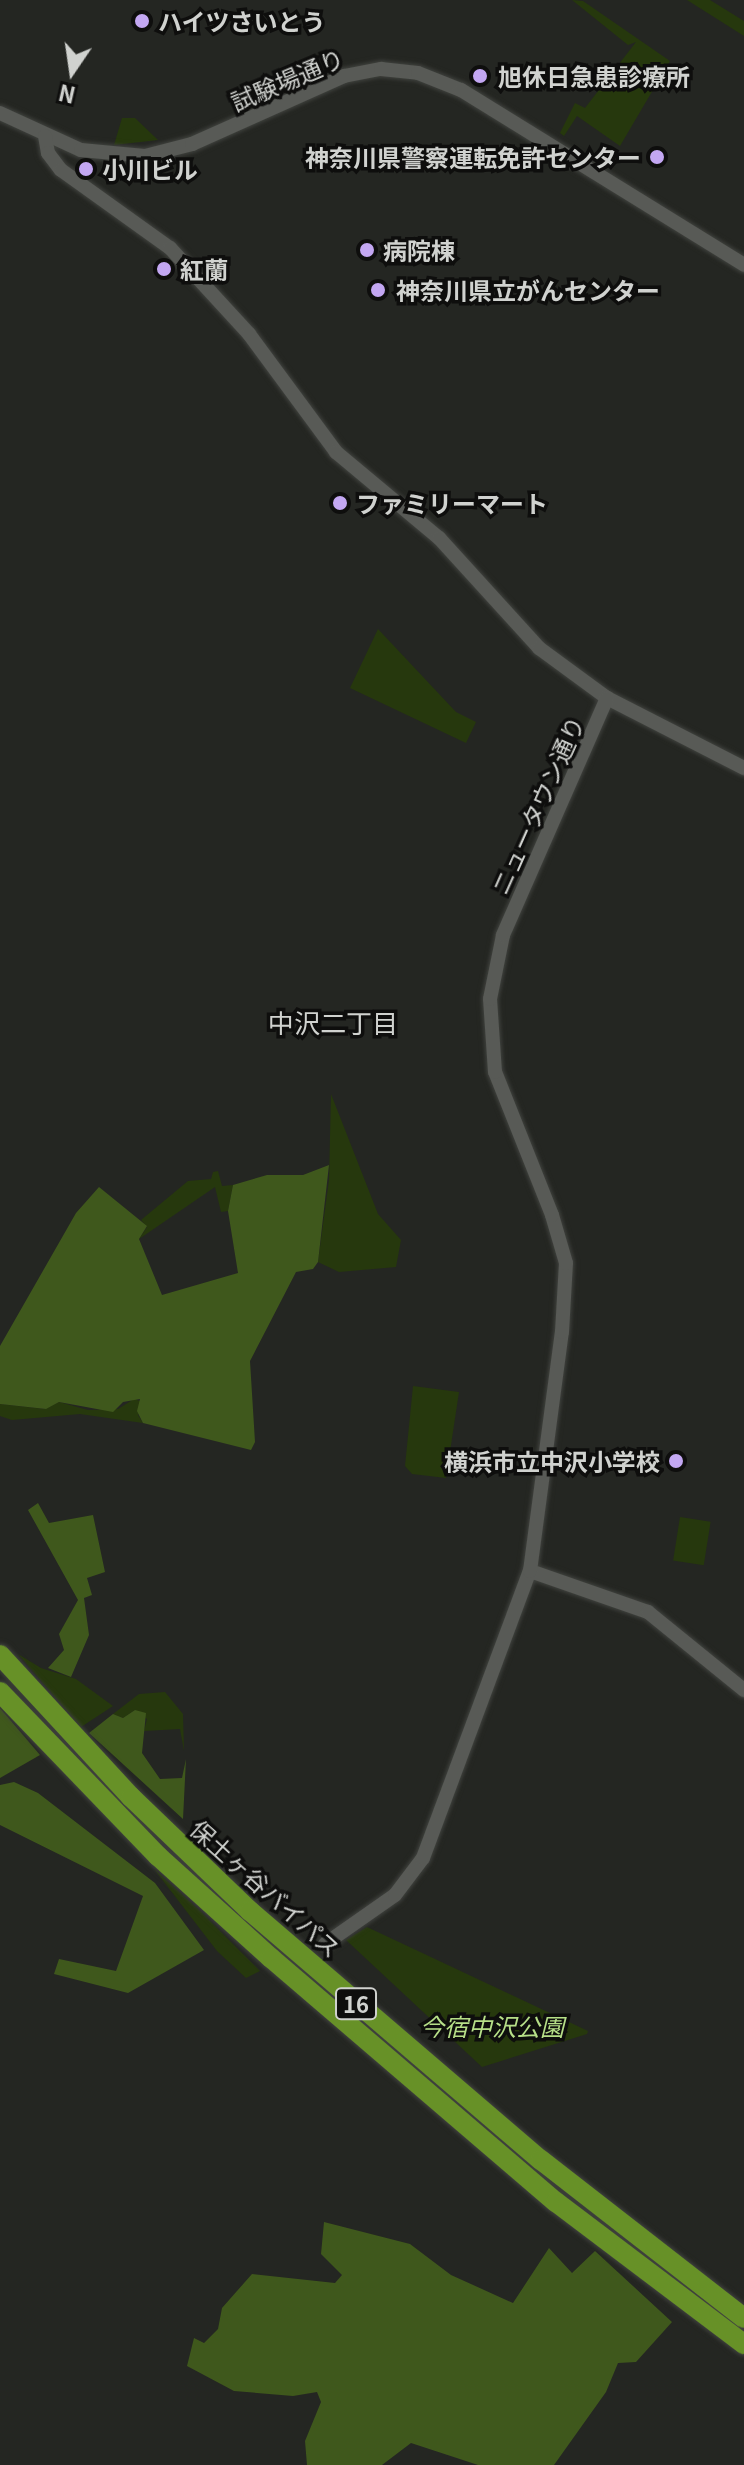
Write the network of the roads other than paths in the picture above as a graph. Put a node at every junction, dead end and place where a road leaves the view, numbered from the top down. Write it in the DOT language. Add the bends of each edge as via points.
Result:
graph roads {
  1 [pos="0,113"];
  2 [pos="45,136"];
  3 [pos="744,265"];
  4 [pos="607,698"];
  5 [pos="744,768"];
  6 [pos="530,1571"];
  7 [pos="0,1655"];
  8 [pos="744,1690"];
  9 [pos="0,1692"];
  10 [pos="325,1944"];
  11 [pos="744,2318"];
  12 [pos="744,2344"];
  1 -- 2 [label="street, 試験場通り"];
  2 -- 3 [label="street, 試験場通り" via="99,155 165,153 344,76 381,69 418,73 461,90"];
  2 -- 4 [label="street, ニュータウン通り" via="48,153 61,170 154,235 249,334 351,468 430,528 550,658"];
  4 -- 5 [label="street"];
  4 -- 6 [label="street, ニュータウン通り" via="503,935 490,999 495,1072 566,1263 562,1332"];
  6 -- 8 [label="street" via="648,1612"];
  6 -- 10 [label="street, ニュータウン通り" via="423,1858 395,1895"];
  7 -- 11 [label="highway, 保土ヶ谷バイパス / 16" via="131,1797 259,1920 541,2160"];
  9 -- 12 [label="highway, 保土ヶ谷バイパス / 16" via="158,1856 271,1958 556,2202"];
}
